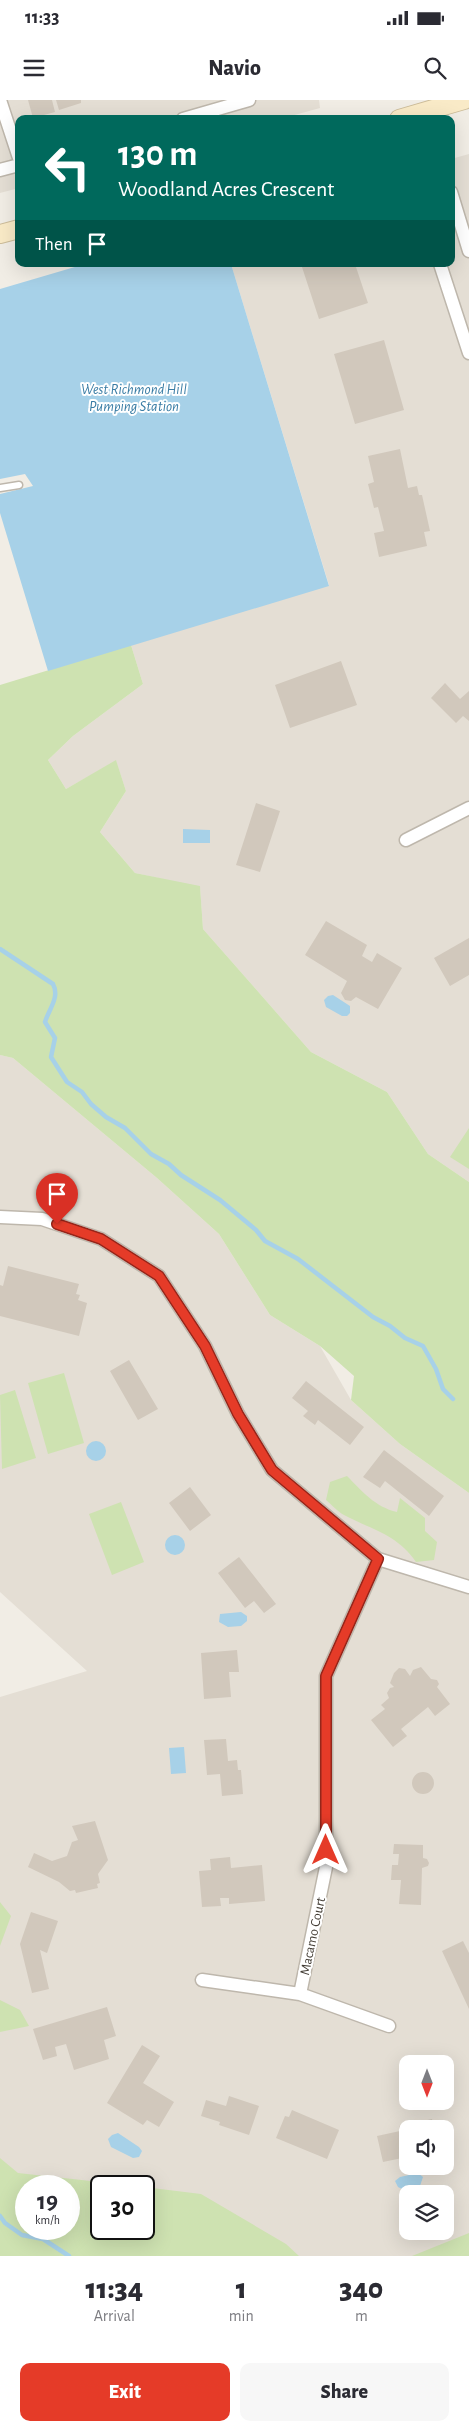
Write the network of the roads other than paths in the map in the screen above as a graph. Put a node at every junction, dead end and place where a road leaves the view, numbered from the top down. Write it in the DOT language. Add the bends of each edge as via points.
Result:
graph roads {
  1 [pos="0,100"];
  2 [pos="248,100"];
  3 [pos="464,100"];
  4 [pos="216,104"];
  5 [pos="192,115"];
  6 [pos="414,115"];
  7 [pos="15,146"];
  8 [pos="15,166"];
  9 [pos="0,170"];
  10 [pos="455,205"];
  11 [pos="15,230"];
  12 [pos="0,234"];
  13 [pos="469,250"];
  14 [pos="441,267"];
  15 [pos="469,353"];
  16 [pos="19,485"];
  17 [pos="0,488"];
  18 [pos="469,808"];
  19 [pos="406,840"];
  20 [pos="0,1217"];
  21 [pos="378,1559"];
  22 [pos="469,1587"];
  23 [pos="202,1980"];
  24 [pos="300,1994"];
  25 [pos="389,2026"];
  1 -- 7 [label="street"];
  2 -- 4 [label="street"];
  3 -- 6 [label="main road"];
  4 -- 5 [label="street"];
  8 -- 9 [label="street"];
  10 -- 13 [label="street"];
  11 -- 12 [label="main road"];
  14 -- 15 [label="street"];
  16 -- 17 [label="lane"];
  18 -- 19 [label="street"];
  20 -- 21 [label="street" via="42,1219 101,1239 159,1276 205,1346 238,1414 272,1470"];
  21 -- 22 [label="street"];
  21 -- 24 [label="street, Macamo Court" via="326,1676 326,1867"];
  23 -- 24 [label="street, Macamo Court"];
  24 -- 25 [label="street, Macamo Court"];
}
